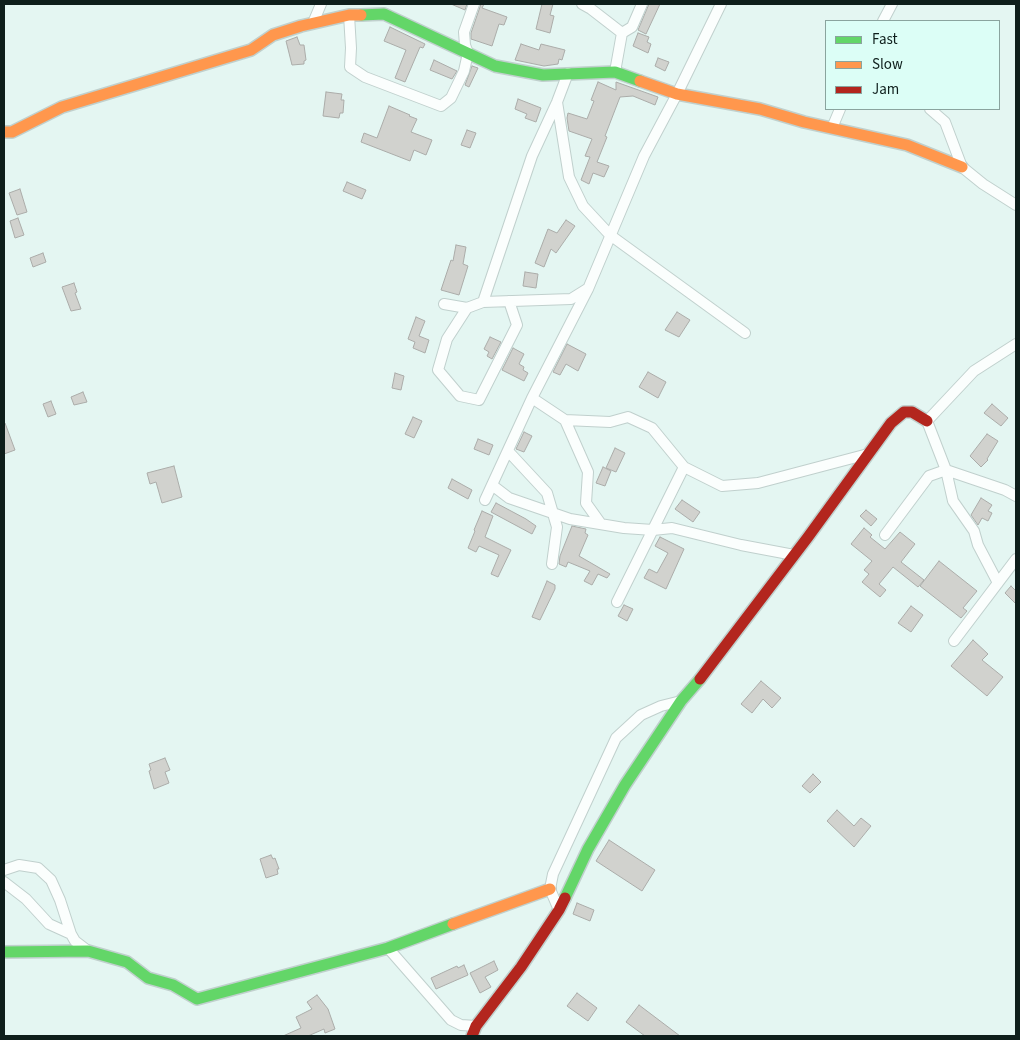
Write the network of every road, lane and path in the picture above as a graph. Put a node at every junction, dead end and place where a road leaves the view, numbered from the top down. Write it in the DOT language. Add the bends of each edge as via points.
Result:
graph roads {
  1 [pos="321,4"];
  2 [pos="474,4"];
  3 [pos="582,4"];
  4 [pos="642,4"];
  5 [pos="721,4"];
  6 [pos="892,4"];
  7 [pos="349,15"];
  8 [pos="884,20"];
  9 [pos="313,23"];
  10 [pos="622,33"];
  11 [pos="468,52"];
  12 [pos="615,72"];
  13 [pos="568,73"];
  14 [pos="677,94"];
  15 [pos="557,102"];
  16 [pos="840,110"];
  17 [pos="931,110"];
  18 [pos="832,128"];
  19 [pos="4,132"];
  20 [pos="962,167"];
  21 [pos="1016,205"];
  22 [pos="610,235"];
  23 [pos="588,289"];
  24 [pos="509,301"];
  25 [pos="483,302"];
  26 [pos="444,304"];
  27 [pos="467,308"];
  28 [pos="746,332"];
  29 [pos="1016,344"];
  30 [pos="532,398"];
  31 [pos="564,420"];
  32 [pos="927,421"];
  33 [pos="508,451"];
  34 [pos="869,454"];
  35 [pos="684,467"];
  36 [pos="946,470"];
  37 [pos="492,485"];
  38 [pos="1016,496"];
  39 [pos="509,498"];
  40 [pos="554,514"];
  41 [pos="601,524"];
  42 [pos="653,530"];
  43 [pos="885,535"];
  44 [pos="794,555"];
  45 [pos="1016,559"];
  46 [pos="552,564"];
  47 [pos="998,583"];
  48 [pos="617,602"];
  49 [pos="954,641"];
  50 [pos="681,701"];
  51 [pos="4,870"];
  52 [pos="4,882"];
  53 [pos="550,889"];
  54 [pos="559,910"];
  55 [pos="70,934"];
  56 [pos="388,948"];
  57 [pos="88,951"];
  58 [pos="4,952"];
  59 [pos="474,1031"];
  1 -- 9 [label="street"];
  2 -- 11 [label="street" via="464,32"];
  3 -- 10 [label="street"];
  4 -- 10 [label="street" via="632,27"];
  5 -- 14 [label="street"];
  6 -- 8 [label="street"];
  7 -- 9 [label="street"];
  7 -- 11 [label="street" via="384,14"];
  7 -- 11 [label="street" via="350,67 364,77 441,106 451,98 464,71"];
  9 -- 19 [label="street" via="273,36 251,50 62,107 12,132"];
  10 -- 12 [label="street"];
  11 -- 13 [label="street" via="495,66 544,75"];
  12 -- 13 [label="street"];
  12 -- 14 [label="street"];
  13 -- 15 [label="street"];
  14 -- 18 [label="street" via="760,109"];
  14 -- 22 [label="street" via="644,156"];
  15 -- 22 [label="street" via="569,177 583,206"];
  15 -- 25 [label="street" via="532,156"];
  16 -- 18 [label="street"];
  17 -- 20 [label="street" via="945,122"];
  18 -- 20 [label="street" via="907,146"];
  20 -- 21 [label="street"];
  22 -- 23 [label="street"];
  22 -- 28 [label="street"];
  23 -- 24 [label="street" via="571,299"];
  23 -- 30 [label="street"];
  24 -- 25 [label="street"];
  24 -- 27 [label="street" via="517,325 479,400 460,396 438,370 448,339"];
  25 -- 27 [label="street"];
  26 -- 27 [label="street"];
  29 -- 32 [label="street" via="974,371"];
  30 -- 31 [label="street"];
  30 -- 33 [label="street"];
  31 -- 35 [label="street" via="610,422 628,416 652,428"];
  31 -- 41 [label="street" via="588,472 586,503"];
  32 -- 34 [label="street" via="912,412 904,412 891,423"];
  32 -- 36 [label="street"];
  33 -- 37 [label="street"];
  33 -- 40 [label="street" via="546,493"];
  34 -- 35 [label="street" via="758,483 722,486"];
  34 -- 44 [label="street"];
  35 -- 42 [label="street"];
  36 -- 38 [label="street"];
  36 -- 43 [label="street" via="929,476"];
  36 -- 47 [label="street" via="953,500 974,531"];
  37 -- 39 [label="street"];
  37 -- 39 [label="street" via="485,500"];
  39 -- 40 [label="street"];
  40 -- 41 [label="street"];
  40 -- 46 [label="street" via="557,527"];
  41 -- 42 [label="street"];
  42 -- 44 [label="street" via="672,528"];
  42 -- 48 [label="street"];
  44 -- 50 [label="street"];
  45 -- 47 [label="street"];
  47 -- 49 [label="street"];
  50 -- 53 [label="street" via="641,715 616,738 553,874"];
  50 -- 54 [label="street" via="616,801 588,849"];
  51 -- 55 [label="street" via="19,866 38,868 51,880"];
  52 -- 55 [label="street" via="26,899 49,924"];
  53 -- 54 [label="street"];
  53 -- 56 [label="street"];
  54 -- 59 [label="street"];
  55 -- 57 [label="street"];
  56 -- 57 [label="street" via="197,999 173,985 148,978 127,962"];
  56 -- 59 [label="street" via="451,1020"];
  57 -- 58 [label="street"];
}
